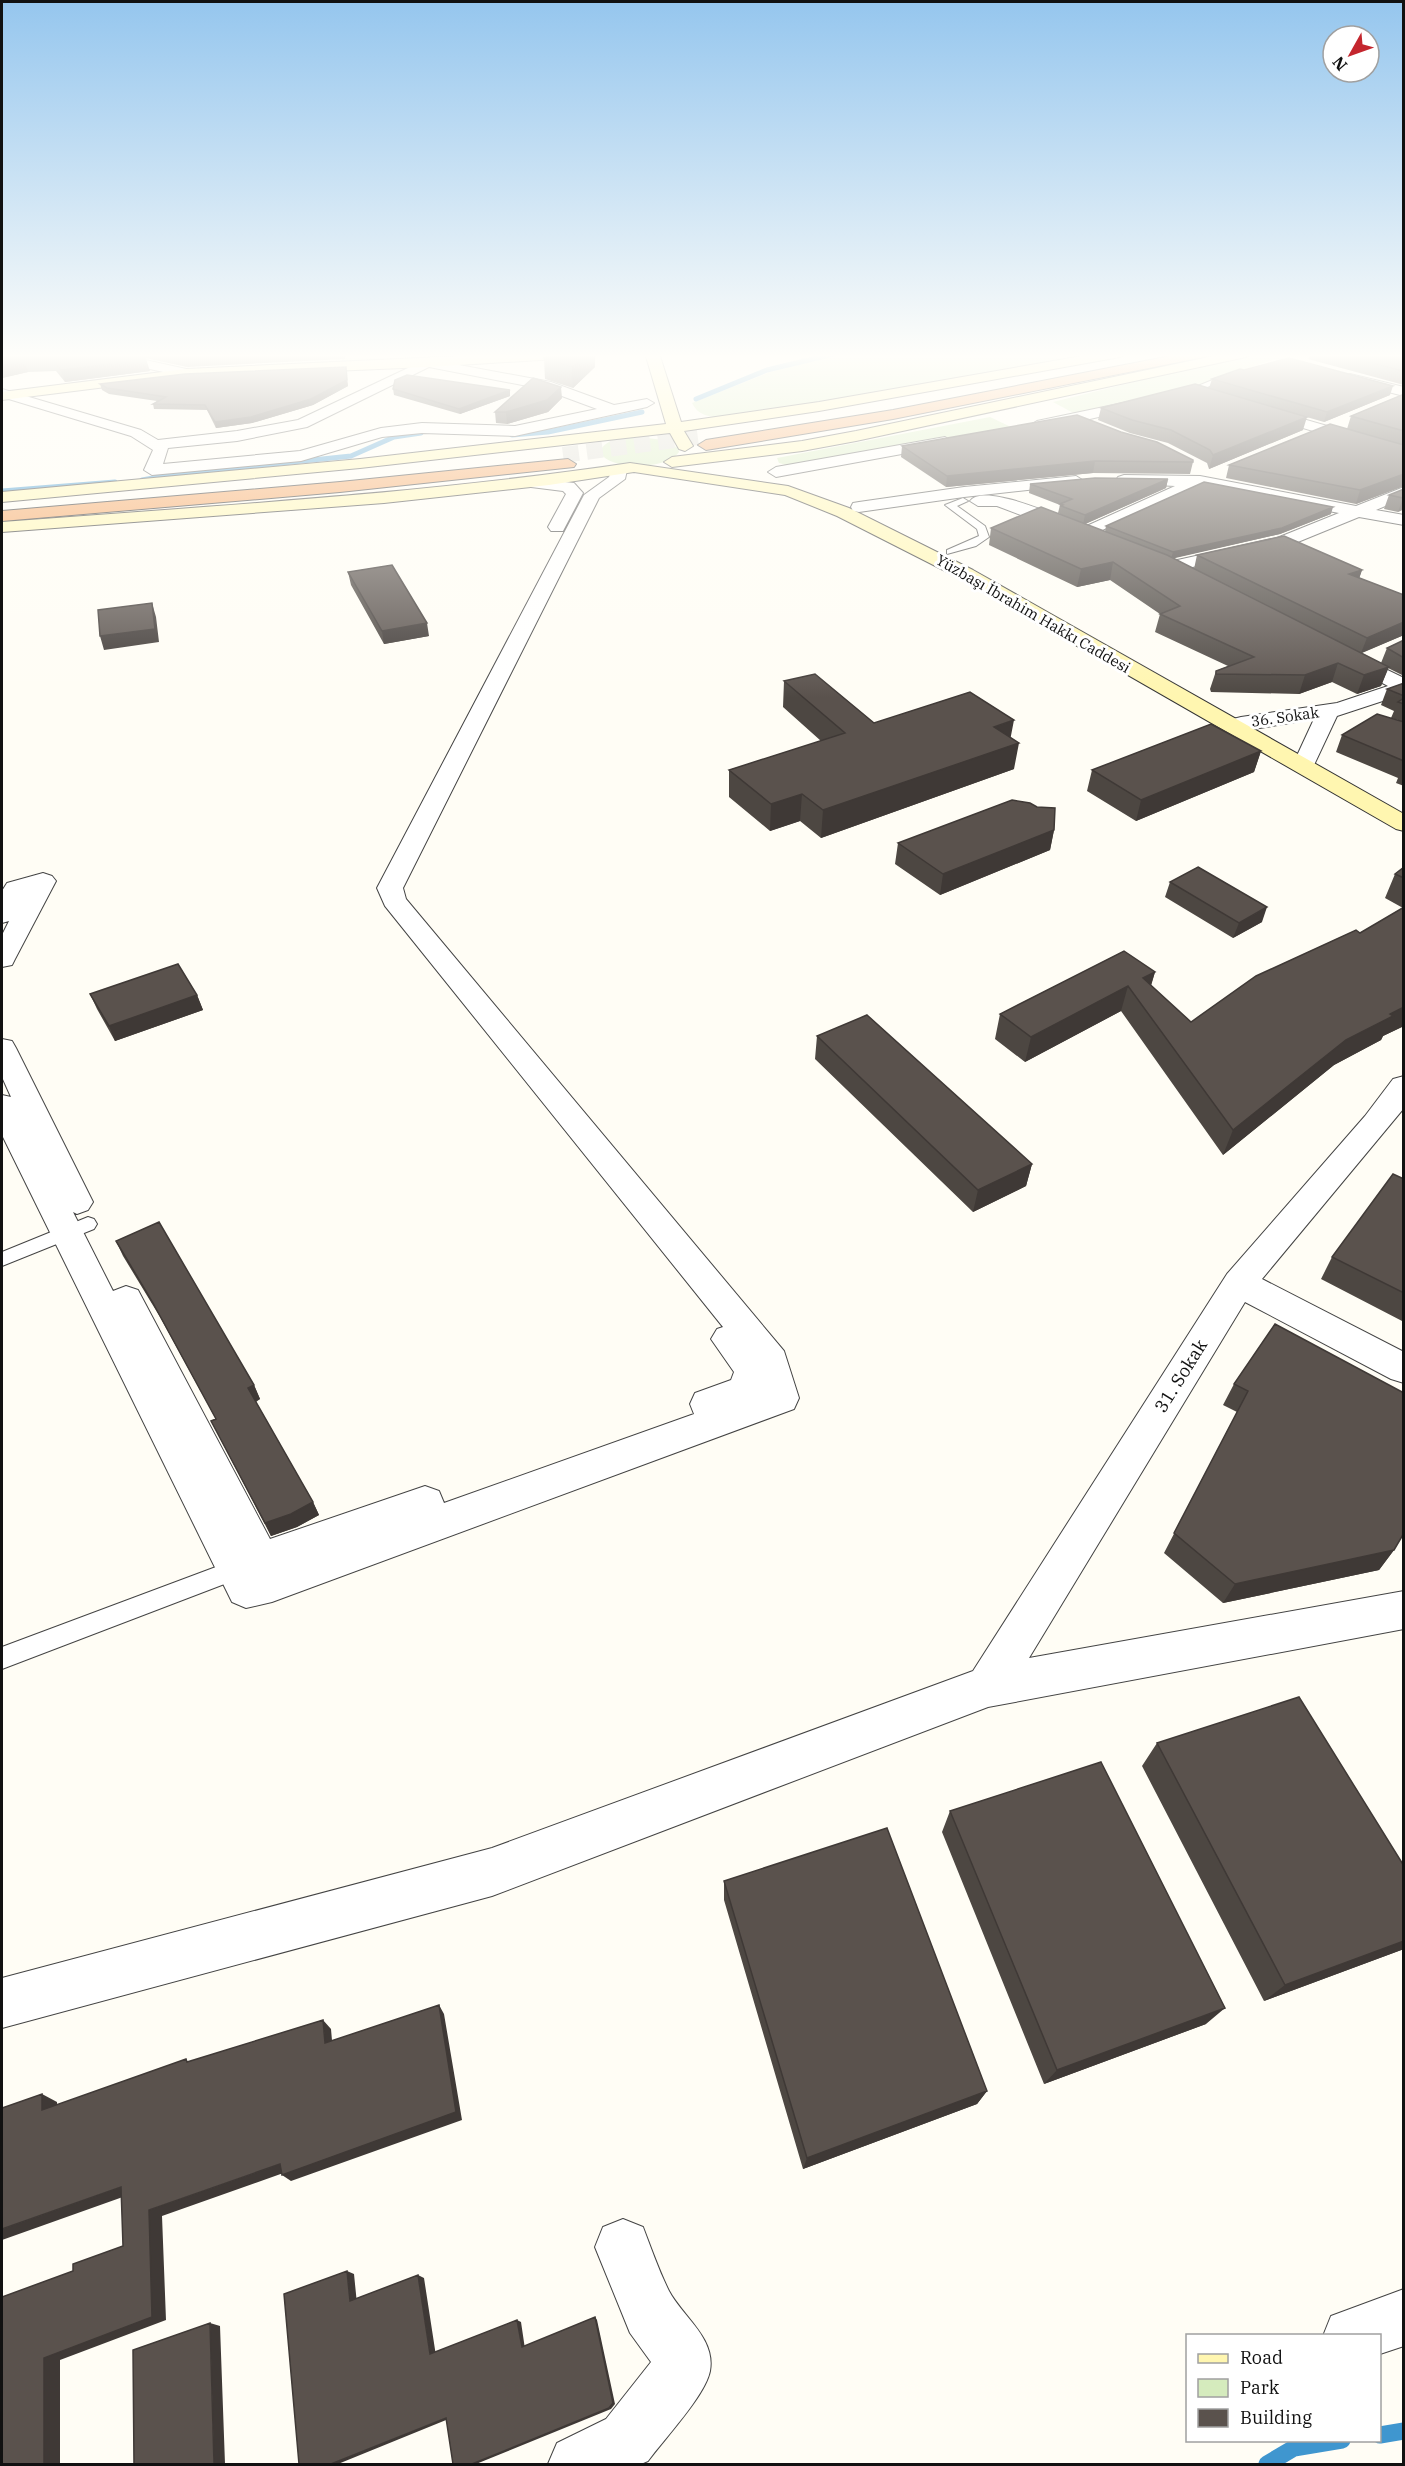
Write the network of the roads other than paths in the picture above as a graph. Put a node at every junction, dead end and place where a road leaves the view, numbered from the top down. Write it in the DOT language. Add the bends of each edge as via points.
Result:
graph roads {
  1 [pos="153,468"];
  2 [pos="173,468"];
  3 [pos="310,468"];
  4 [pos="469,468"];
  5 [pos="498,468"];
  6 [pos="625,468"];
  7 [pos="635,468"];
  8 [pos="706,468"];
  9 [pos="769,468"];
  10 [pos="798,468"];
  11 [pos="1200,468"];
  12 [pos="1231,468"];
  13 [pos="629,469"];
  14 [pos="776,472"];
  15 [pos="1200,481"];
  16 [pos="529,483"];
  17 [pos="812,487"];
  18 [pos="1404,492"];
  19 [pos="2,497"];
  20 [pos="958,497"];
  21 [pos="2,506"];
  22 [pos="859,507"];
  23 [pos="1358,511"];
  24 [pos="2,516"];
  25 [pos="1404,520"];
  26 [pos="2,527"];
  27 [pos="1085,533"];
  28 [pos="1104,541"];
  29 [pos="1282,542"];
  30 [pos="1302,551"];
  31 [pos="950,552"];
  32 [pos="1151,560"];
  33 [pos="1170,567"];
  34 [pos="1196,580"];
  35 [pos="1330,648"];
  36 [pos="1382,652"];
  37 [pos="1361,664"];
  38 [pos="1404,686"];
  39 [pos="1335,710"];
  40 [pos="1372,721"];
  41 [pos="1242,724"];
  42 [pos="1306,760"];
  43 [pos="1404,810"];
  44 [pos="1404,824"];
  45 [pos="2,915"];
  46 [pos="2,959"];
  47 [pos="2,1048"];
  48 [pos="1404,1086"];
  49 [pos="2,1105"];
  50 [pos="1390,1127"];
  51 [pos="78,1228"];
  52 [pos="2,1259"];
  53 [pos="1239,1283"];
  54 [pos="1404,1369"];
  55 [pos="257,1571"];
  56 [pos="1404,1610"];
  57 [pos="2,1658"];
  58 [pos="988,1686"];
  59 [pos="2,2003"];
  60 [pos="622,2247"];
  61 [pos="1404,2317"];
  62 [pos="1357,2334"];
  63 [pos="578,2464"];
  1 -- 2 [label="street"];
  3 -- 19 [label="main road"];
  4 -- 21 [label="highway"];
  5 -- 24 [label="highway" via="340,487"];
  6 -- 13 [label="main road"];
  7 -- 13 [label="main road"];
  8 -- 17 [label="main road, Yüzbaşı İbrahim Hakkı Caddesi"];
  9 -- 14 [label="main road"];
  10 -- 14 [label="street"];
  11 -- 15 [label="street"];
  12 -- 15 [label="street"];
  13 -- 16 [label="main road"];
  13 -- 44 [label="main road, Yüzbaşı İbrahim Hakkı Caddesi" via="788,491 843,512 966,574"];
  13 -- 55 [label="street" via="592,495 390,888 394,901 771,1361 781,1398"];
  14 -- 17 [label="main road"];
  15 -- 20 [label="street" via="1099,480"];
  15 -- 23 [label="street"];
  15 -- 27 [label="street"];
  16 -- 26 [label="main road"];
  16 -- 55 [label="street" via="568,487 575,493 430,761 377,881 384,902 753,1370 746,1390"];
  17 -- 22 [label="main road, Yüzbaşı İbrahim Hakkı Caddesi"];
  18 -- 23 [label="street"];
  20 -- 22 [label="street"];
  20 -- 27 [label="street" via="999,501"];
  20 -- 31 [label="lane" via="950,505 982,528 984,537"];
  22 -- 31 [label="main road, Yüzbaşı İbrahim Hakkı Caddesi"];
  23 -- 25 [label="street"];
  23 -- 29 [label="street"];
  27 -- 28 [label="street"];
  29 -- 30 [label="street"];
  29 -- 33 [label="street"];
  31 -- 41 [label="main road, Yüzbaşı İbrahim Hakkı Caddesi"];
  32 -- 33 [label="street"];
  33 -- 34 [label="street"];
  35 -- 37 [label="street"];
  36 -- 37 [label="street"];
  37 -- 38 [label="street"];
  38 -- 39 [label="street, 36. Sokak"];
  39 -- 40 [label="street"];
  39 -- 41 [label="street, 36. Sokak"];
  39 -- 42 [label="street, 36. Sokak"];
  41 -- 42 [label="main road, Yüzbaşı İbrahim Hakkı Caddesi"];
  42 -- 43 [label="main road, Yüzbaşı İbrahim Hakkı Caddesi"];
  45 -- 46 [label="street" via="16,888 43,880"];
  47 -- 51 [label="street"];
  48 -- 50 [label="street, 31. Sokak"];
  49 -- 51 [label="street"];
  50 -- 53 [label="street, 31. Sokak"];
  51 -- 52 [label="lane"];
  51 -- 55 [label="street"];
  53 -- 54 [label="street"];
  53 -- 58 [label="street, 31. Sokak"];
  55 -- 57 [label="lane"];
  56 -- 58 [label="street"];
  58 -- 59 [label="street" via="492,1872"];
  60 -- 63 [label="street" via="650,2313 680,2353 681,2370 627,2440"];
  61 -- 62 [label="street"];
}
